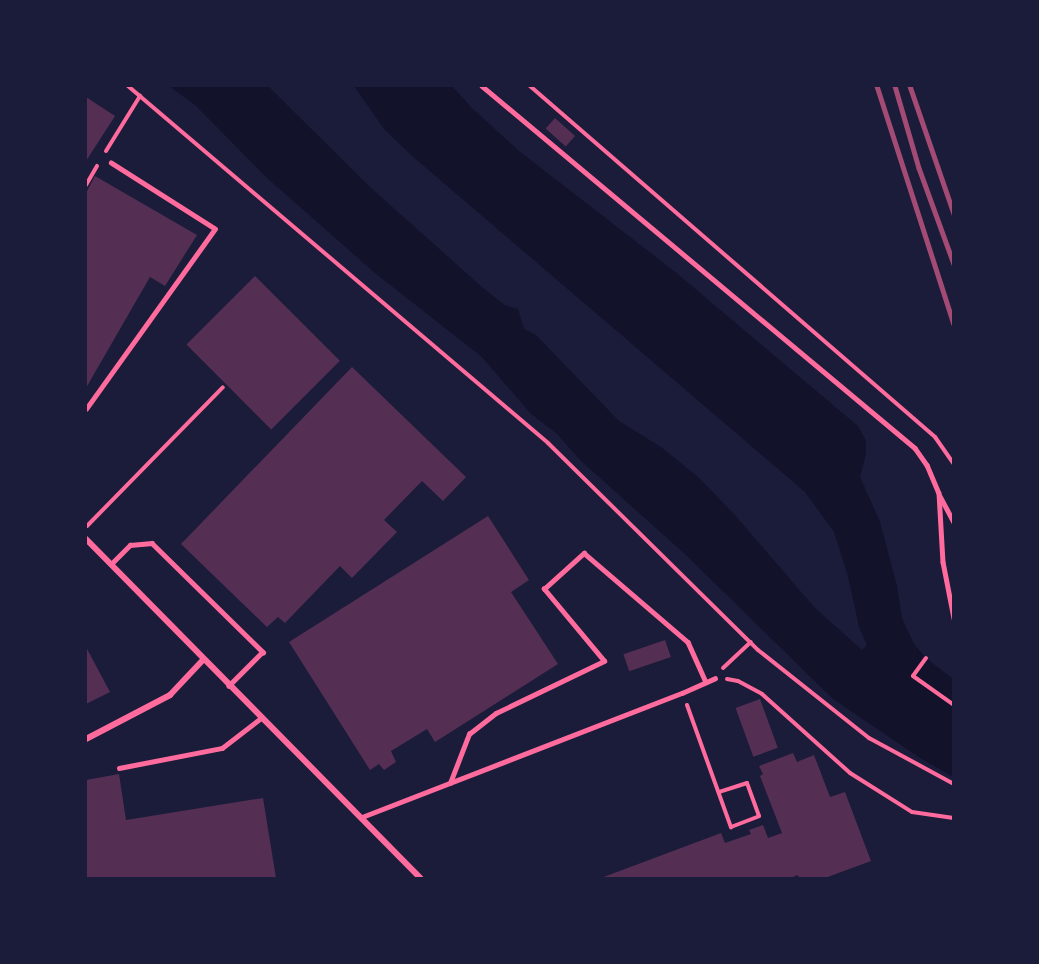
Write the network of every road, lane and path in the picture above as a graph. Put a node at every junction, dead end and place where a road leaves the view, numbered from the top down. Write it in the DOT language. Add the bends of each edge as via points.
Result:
graph roads {
  1 [pos="128,86"];
  2 [pos="482,86"];
  3 [pos="530,86"];
  4 [pos="140,96"];
  5 [pos="104,155"];
  6 [pos="111,163"];
  7 [pos="98,165"];
  8 [pos="86,185"];
  9 [pos="223,387"];
  10 [pos="86,410"];
  11 [pos="954,464"];
  12 [pos="939,493"];
  13 [pos="954,522"];
  14 [pos="86,527"];
  15 [pos="86,539"];
  16 [pos="111,564"];
  17 [pos="954,618"];
  18 [pos="751,642"];
  19 [pos="926,658"];
  20 [pos="203,660"];
  21 [pos="715,678"];
  22 [pos="706,682"];
  23 [pos="229,686"];
  24 [pos="682,693"];
  25 [pos="954,705"];
  26 [pos="261,717"];
  27 [pos="86,739"];
  28 [pos="119,768"];
  29 [pos="450,783"];
  30 [pos="954,784"];
  31 [pos="719,792"];
  32 [pos="362,817"];
  33 [pos="954,818"];
  34 [pos="420,879"];
  1 -- 4 [label="path"];
  2 -- 12 [label="lane" via="915,448"];
  3 -- 11 [label="path" via="934,437"];
  4 -- 5 [label="path"];
  4 -- 18 [label="path" via="548,443"];
  6 -- 10 [label="lane" via="215,228"];
  7 -- 8 [label="path"];
  9 -- 14 [label="path"];
  12 -- 13 [label="lane"];
  12 -- 17 [label="lane" via="943,562"];
  15 -- 16 [label="street"];
  16 -- 20 [label="street"];
  16 -- 23 [label="lane" via="130,545 152,543 263,652"];
  18 -- 21 [label="path"];
  18 -- 30 [label="path" via="869,738"];
  19 -- 25 [label="path" via="913,676"];
  20 -- 23 [label="street"];
  20 -- 27 [label="street" via="170,695"];
  21 -- 22 [label="lane"];
  21 -- 33 [label="path" via="738,681 762,694 850,773 912,813"];
  22 -- 24 [label="lane"];
  22 -- 29 [label="lane" via="688,642 584,553 544,589 604,662 496,713 469,734"];
  23 -- 26 [label="street"];
  24 -- 29 [label="lane"];
  24 -- 31 [label="path"];
  26 -- 28 [label="lane" via="222,748"];
  26 -- 32 [label="street"];
  29 -- 32 [label="lane"];
  31 -- 31 [label="path" via="731,826 759,816 747,783"];
  32 -- 34 [label="street"];
}
